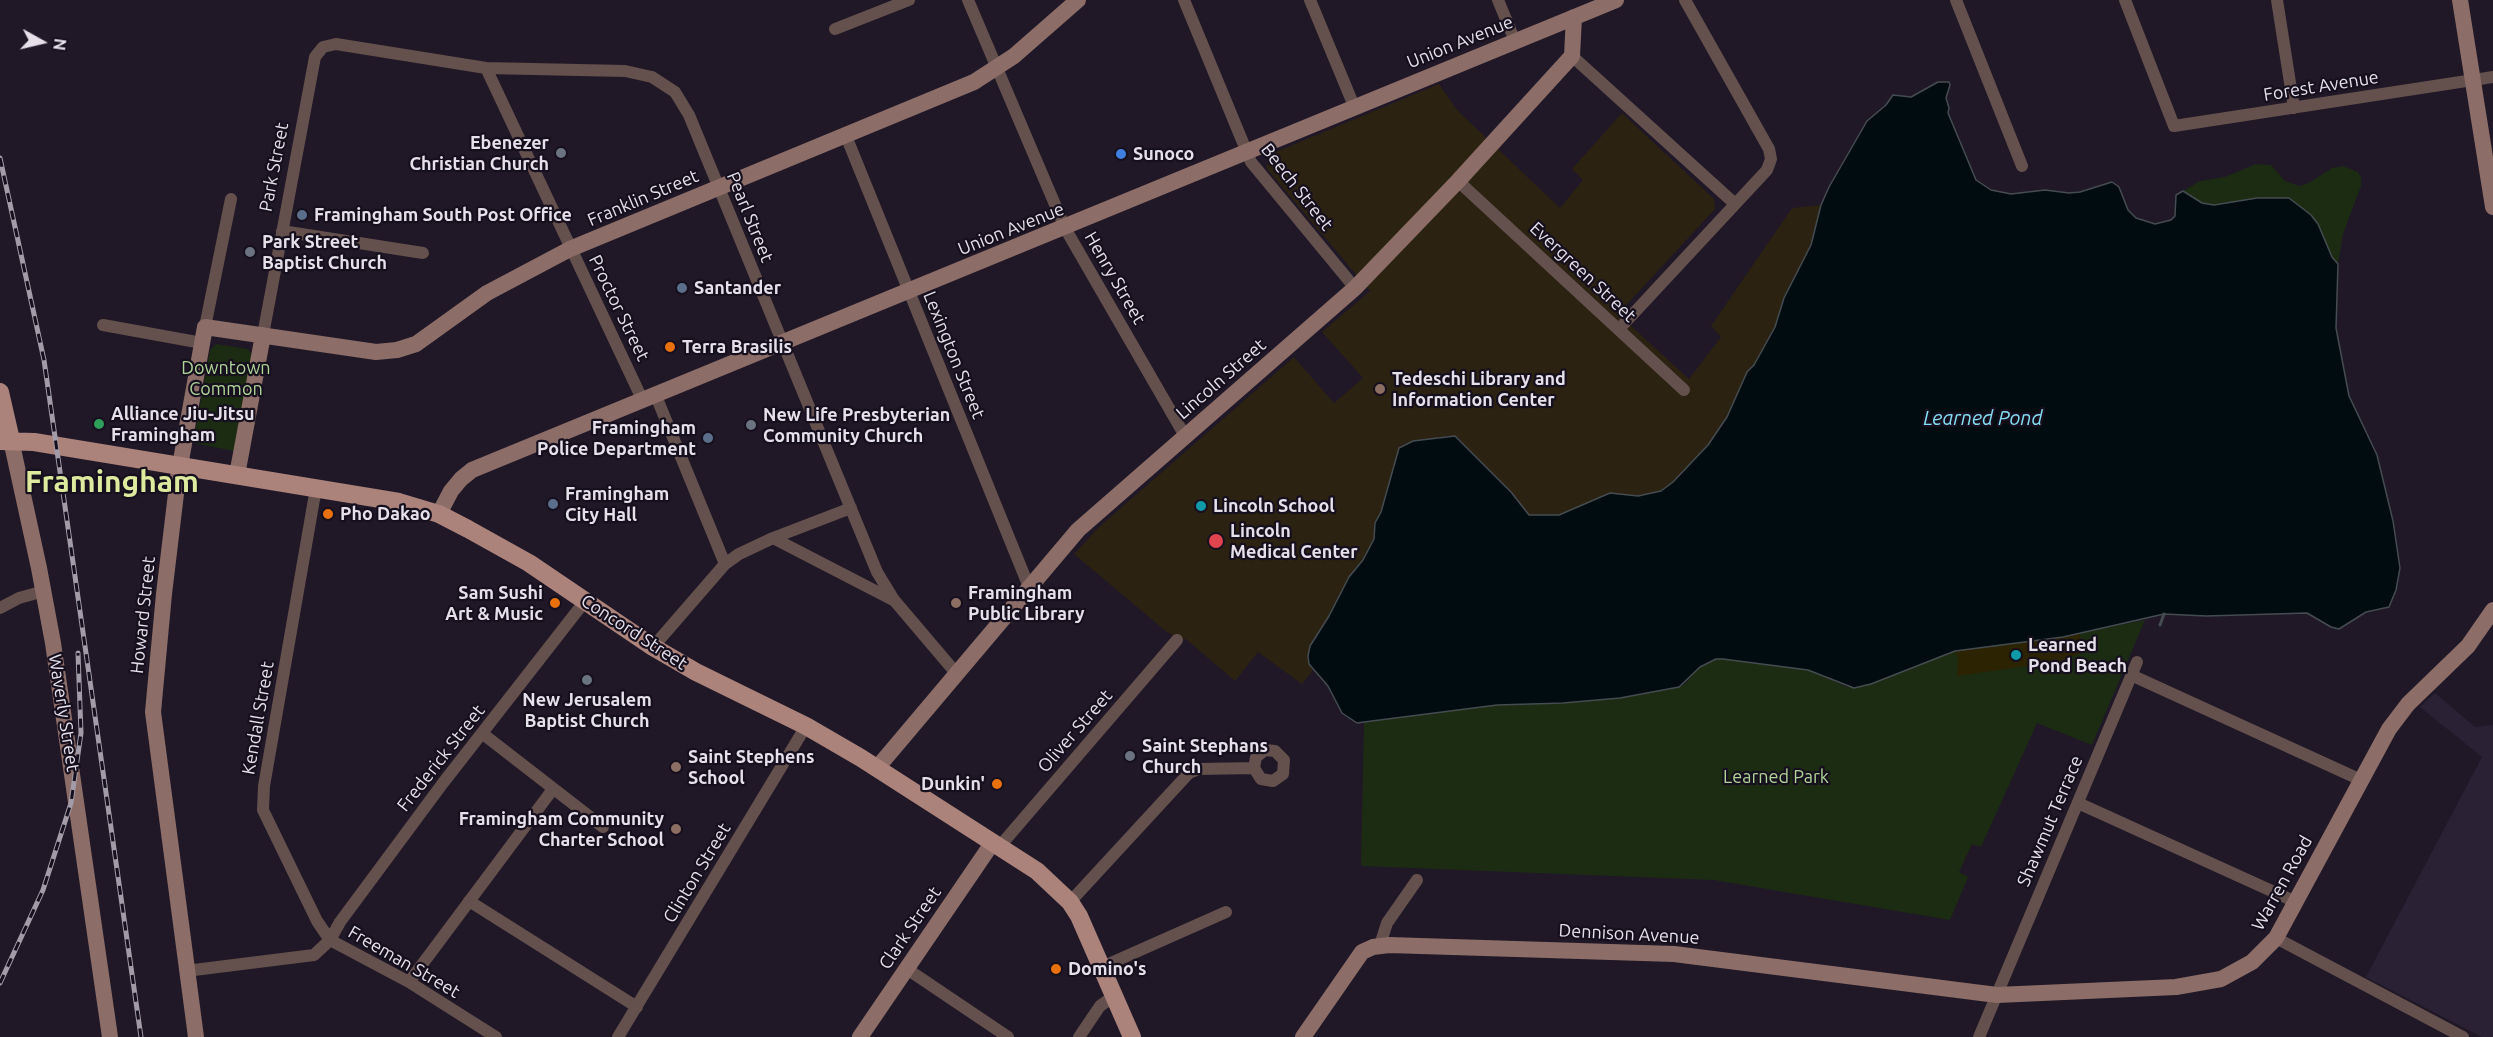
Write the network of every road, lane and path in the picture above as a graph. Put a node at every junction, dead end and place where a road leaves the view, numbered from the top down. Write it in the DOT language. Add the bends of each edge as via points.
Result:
graph roads {
  1 [pos="909,0"];
  2 [pos="968,0"];
  3 [pos="1078,0"];
  4 [pos="1184,0"];
  5 [pos="1310,0"];
  6 [pos="1498,0"];
  7 [pos="1616,0"];
  8 [pos="1685,0"];
  9 [pos="1956,0"];
  10 [pos="2124,0"];
  11 [pos="2277,0"];
  12 [pos="2460,0"];
  13 [pos="1574,17"];
  14 [pos="835,29"];
  15 [pos="1515,41"];
  16 [pos="323,47"];
  17 [pos="1572,56"];
  18 [pos="486,68"];
  19 [pos="998,68"];
  20 [pos="2493,77"];
  21 [pos="2473,81"];
  22 [pos="1354,106"];
  23 [pos="2294,108"];
  24 [pos="846,136"];
  25 [pos="1246,152"];
  26 [pos="2022,166"];
  27 [pos="1458,181"];
  28 [pos="718,188"];
  29 [pos="231,200"];
  30 [pos="1734,203"];
  31 [pos="2493,207"];
  32 [pos="1065,228"];
  33 [pos="282,231"];
  34 [pos="570,249"];
  35 [pos="423,253"];
  36 [pos="1354,288"];
  37 [pos="909,292"];
  38 [pos="103,325"];
  39 [pos="1619,329"];
  40 [pos="204,335"];
  41 [pos="263,335"];
  42 [pos="783,343"];
  43 [pos="1684,390"];
  44 [pos="0,392"];
  45 [pos="650,398"];
  46 [pos="1185,436"];
  47 [pos="5,440"];
  48 [pos="180,465"];
  49 [pos="237,475"];
  50 [pos="316,488"];
  51 [pos="851,508"];
  52 [pos="439,514"];
  53 [pos="773,537"];
  54 [pos="725,564"];
  55 [pos="1029,587"];
  56 [pos="44,591"];
  57 [pos="894,600"];
  58 [pos="585,601"];
  59 [pos="0,608"];
  60 [pos="2493,610"];
  61 [pos="1177,640"];
  62 [pos="653,647"];
  63 [pos="2137,662"];
  64 [pos="956,673"];
  65 [pos="2132,675"];
  66 [pos="806,726"];
  67 [pos="483,734"];
  68 [pos="877,768"];
  69 [pos="1254,768"];
  70 [pos="2361,780"];
  71 [pos="553,789"];
  72 [pos="2078,803"];
  73 [pos="603,827"];
  74 [pos="997,844"];
  75 [pos="1417,880"];
  76 [pos="469,901"];
  77 [pos="1070,902"];
  78 [pos="2296,902"];
  79 [pos="1226,912"];
  80 [pos="2276,938"];
  81 [pos="330,940"];
  82 [pos="1380,945"];
  83 [pos="1102,967"];
  84 [pos="907,969"];
  85 [pos="186,971"];
  86 [pos="409,982"];
  87 [pos="1997,995"];
  88 [pos="1114,996"];
  89 [pos="637,1006"];
  90 [pos="482,1033"];
  91 [pos="110,1037"];
  92 [pos="196,1037"];
  93 [pos="496,1037"];
  94 [pos="618,1037"];
  95 [pos="860,1037"];
  96 [pos="1008,1037"];
  97 [pos="1078,1037"];
  98 [pos="1132,1037"];
  99 [pos="1303,1037"];
  100 [pos="1979,1037"];
  101 [pos="2463,1037"];
  1 -- 14 [label="street"];
  2 -- 19 [label="street, Henry Street"];
  3 -- 19 [label="street, Franklin Street"];
  4 -- 25 [label="street, Beech Street"];
  5 -- 22 [label="street"];
  6 -- 15 [label="street"];
  7 -- 13 [label="street, Union Avenue"];
  8 -- 30 [label="street" via="1769,149 1770,165"];
  9 -- 26 [label="street"];
  10 -- 23 [label="street, Forest Avenue" via="2174,126"];
  11 -- 23 [label="street"];
  12 -- 21 [label="street"];
  13 -- 15 [label="street, Union Avenue"];
  13 -- 17 [label="street"];
  15 -- 22 [label="street, Union Avenue"];
  16 -- 18 [label="street, Pearl Street" via="336,44"];
  16 -- 33 [label="street, Park Street" via="315,57"];
  17 -- 27 [label="street, Lincoln Street"];
  17 -- 30 [label="street"];
  18 -- 28 [label="street, Pearl Street" via="625,71 664,83 675,92 689,115"];
  18 -- 34 [label="street, Proctor Street"];
  19 -- 24 [label="street, Franklin Street"];
  19 -- 32 [label="street, Henry Street"];
  20 -- 21 [label="street, Forest Avenue"];
  21 -- 23 [label="street, Forest Avenue"];
  21 -- 31 [label="street"];
  22 -- 25 [label="street, Union Avenue"];
  24 -- 28 [label="street, Franklin Street"];
  24 -- 37 [label="street, Lexington Street"];
  25 -- 32 [label="street, Union Avenue"];
  25 -- 36 [label="street, Beech Street" via="1258,173"];
  27 -- 36 [label="street, Lincoln Street"];
  27 -- 39 [label="street, Evergreen Street"];
  28 -- 34 [label="street, Franklin Street"];
  28 -- 42 [label="street, Pearl Street"];
  29 -- 40 [label="street, Howard Street"];
  30 -- 39 [label="street"];
  32 -- 37 [label="street, Union Avenue"];
  32 -- 46 [label="street, Henry Street"];
  33 -- 35 [label="street"];
  33 -- 41 [label="street, Park Street"];
  34 -- 41 [label="street, Franklin Street" via="492,289 429,336 397,350 363,351"];
  34 -- 45 [label="street, Proctor Street"];
  36 -- 46 [label="street, Lincoln Street"];
  37 -- 42 [label="street, Union Avenue"];
  37 -- 55 [label="street, Lexington Street"];
  38 -- 40 [label="street, Franklin Street"];
  39 -- 43 [label="street, Evergreen Street"];
  40 -- 41 [label="street, Franklin Street"];
  40 -- 48 [label="street, Howard Street"];
  41 -- 49 [label="street, Park Street"];
  42 -- 45 [label="street, Union Avenue"];
  42 -- 51 [label="street, Pearl Street"];
  44 -- 47 [label="main road, Waverly Street"];
  45 -- 52 [label="street, Union Avenue" via="472,470 451,491"];
  45 -- 54 [label="street, Proctor Street"];
  46 -- 55 [label="street, Lincoln Street" via="1093,515"];
  47 -- 48 [label="main road, Concord Street"];
  47 -- 56 [label="street, Waverly Street"];
  48 -- 49 [label="main road, Concord Street"];
  48 -- 85 [label="street, Howard Street" via="153,712"];
  49 -- 50 [label="main road, Concord Street"];
  50 -- 52 [label="main road, Concord Street" via="399,502"];
  50 -- 81 [label="street, Kendall Street" via="262,800 267,821"];
  51 -- 53 [label="street"];
  51 -- 57 [label="street, Pearl Street" via="877,572"];
  52 -- 58 [label="main road, Concord Street" via="530,563"];
  53 -- 54 [label="street"];
  53 -- 57 [label="street"];
  54 -- 62 [label="street"];
  55 -- 64 [label="street, Lincoln Street"];
  56 -- 59 [label="street"];
  56 -- 91 [label="street, Waverly Street"];
  57 -- 64 [label="street, Pearl Street"];
  58 -- 62 [label="main road, Concord Street"];
  58 -- 67 [label="street, Frederick Street"];
  60 -- 70 [label="street, Warren Road" via="2456,659 2398,715"];
  61 -- 74 [label="street, Oliver Street"];
  62 -- 66 [label="main road, Concord Street"];
  63 -- 65 [label="street, Shawmut Terrace"];
  64 -- 68 [label="street, Lincoln Street"];
  65 -- 70 [label="street"];
  65 -- 72 [label="street, Shawmut Terrace"];
  66 -- 68 [label="main road, Concord Street"];
  66 -- 89 [label="street, Clinton Street"];
  67 -- 71 [label="street"];
  67 -- 81 [label="street, Frederick Street"];
  68 -- 74 [label="main road, Concord Street"];
  69 -- 77 [label="street" via="1199,769 1180,780"];
  70 -- 78 [label="street, Warren Road"];
  71 -- 73 [label="street"];
  71 -- 76 [label="street"];
  72 -- 78 [label="street"];
  72 -- 87 [label="street, Shawmut Terrace"];
  74 -- 77 [label="main road, Concord Street" via="1038,871"];
  74 -- 84 [label="street, Clark Street"];
  75 -- 82 [label="street" via="1387,923"];
  76 -- 86 [label="street"];
  76 -- 89 [label="street"];
  77 -- 83 [label="main road, Concord Street"];
  78 -- 80 [label="street, Warren Road"];
  79 -- 83 [label="street"];
  80 -- 87 [label="street, Warren Road" via="2243,969 2208,983"];
  80 -- 101 [label="street"];
  81 -- 85 [label="street, Freeman Street" via="314,955"];
  81 -- 86 [label="street, Freeman Street"];
  82 -- 87 [label="street, Dennison Avenue" via="1674,954"];
  82 -- 99 [label="street" via="1362,952"];
  83 -- 88 [label="main road, Concord Street"];
  84 -- 95 [label="street, Clark Street"];
  84 -- 96 [label="street"];
  85 -- 92 [label="street, Howard Street"];
  86 -- 90 [label="street, Freeman Street"];
  87 -- 100 [label="street, Shawmut Terrace"];
  88 -- 97 [label="street" via="1100,1006"];
  88 -- 98 [label="main road, Concord Street"];
  89 -- 94 [label="street, Clinton Street"];
  90 -- 93 [label="street, Freeman Street"];
}
